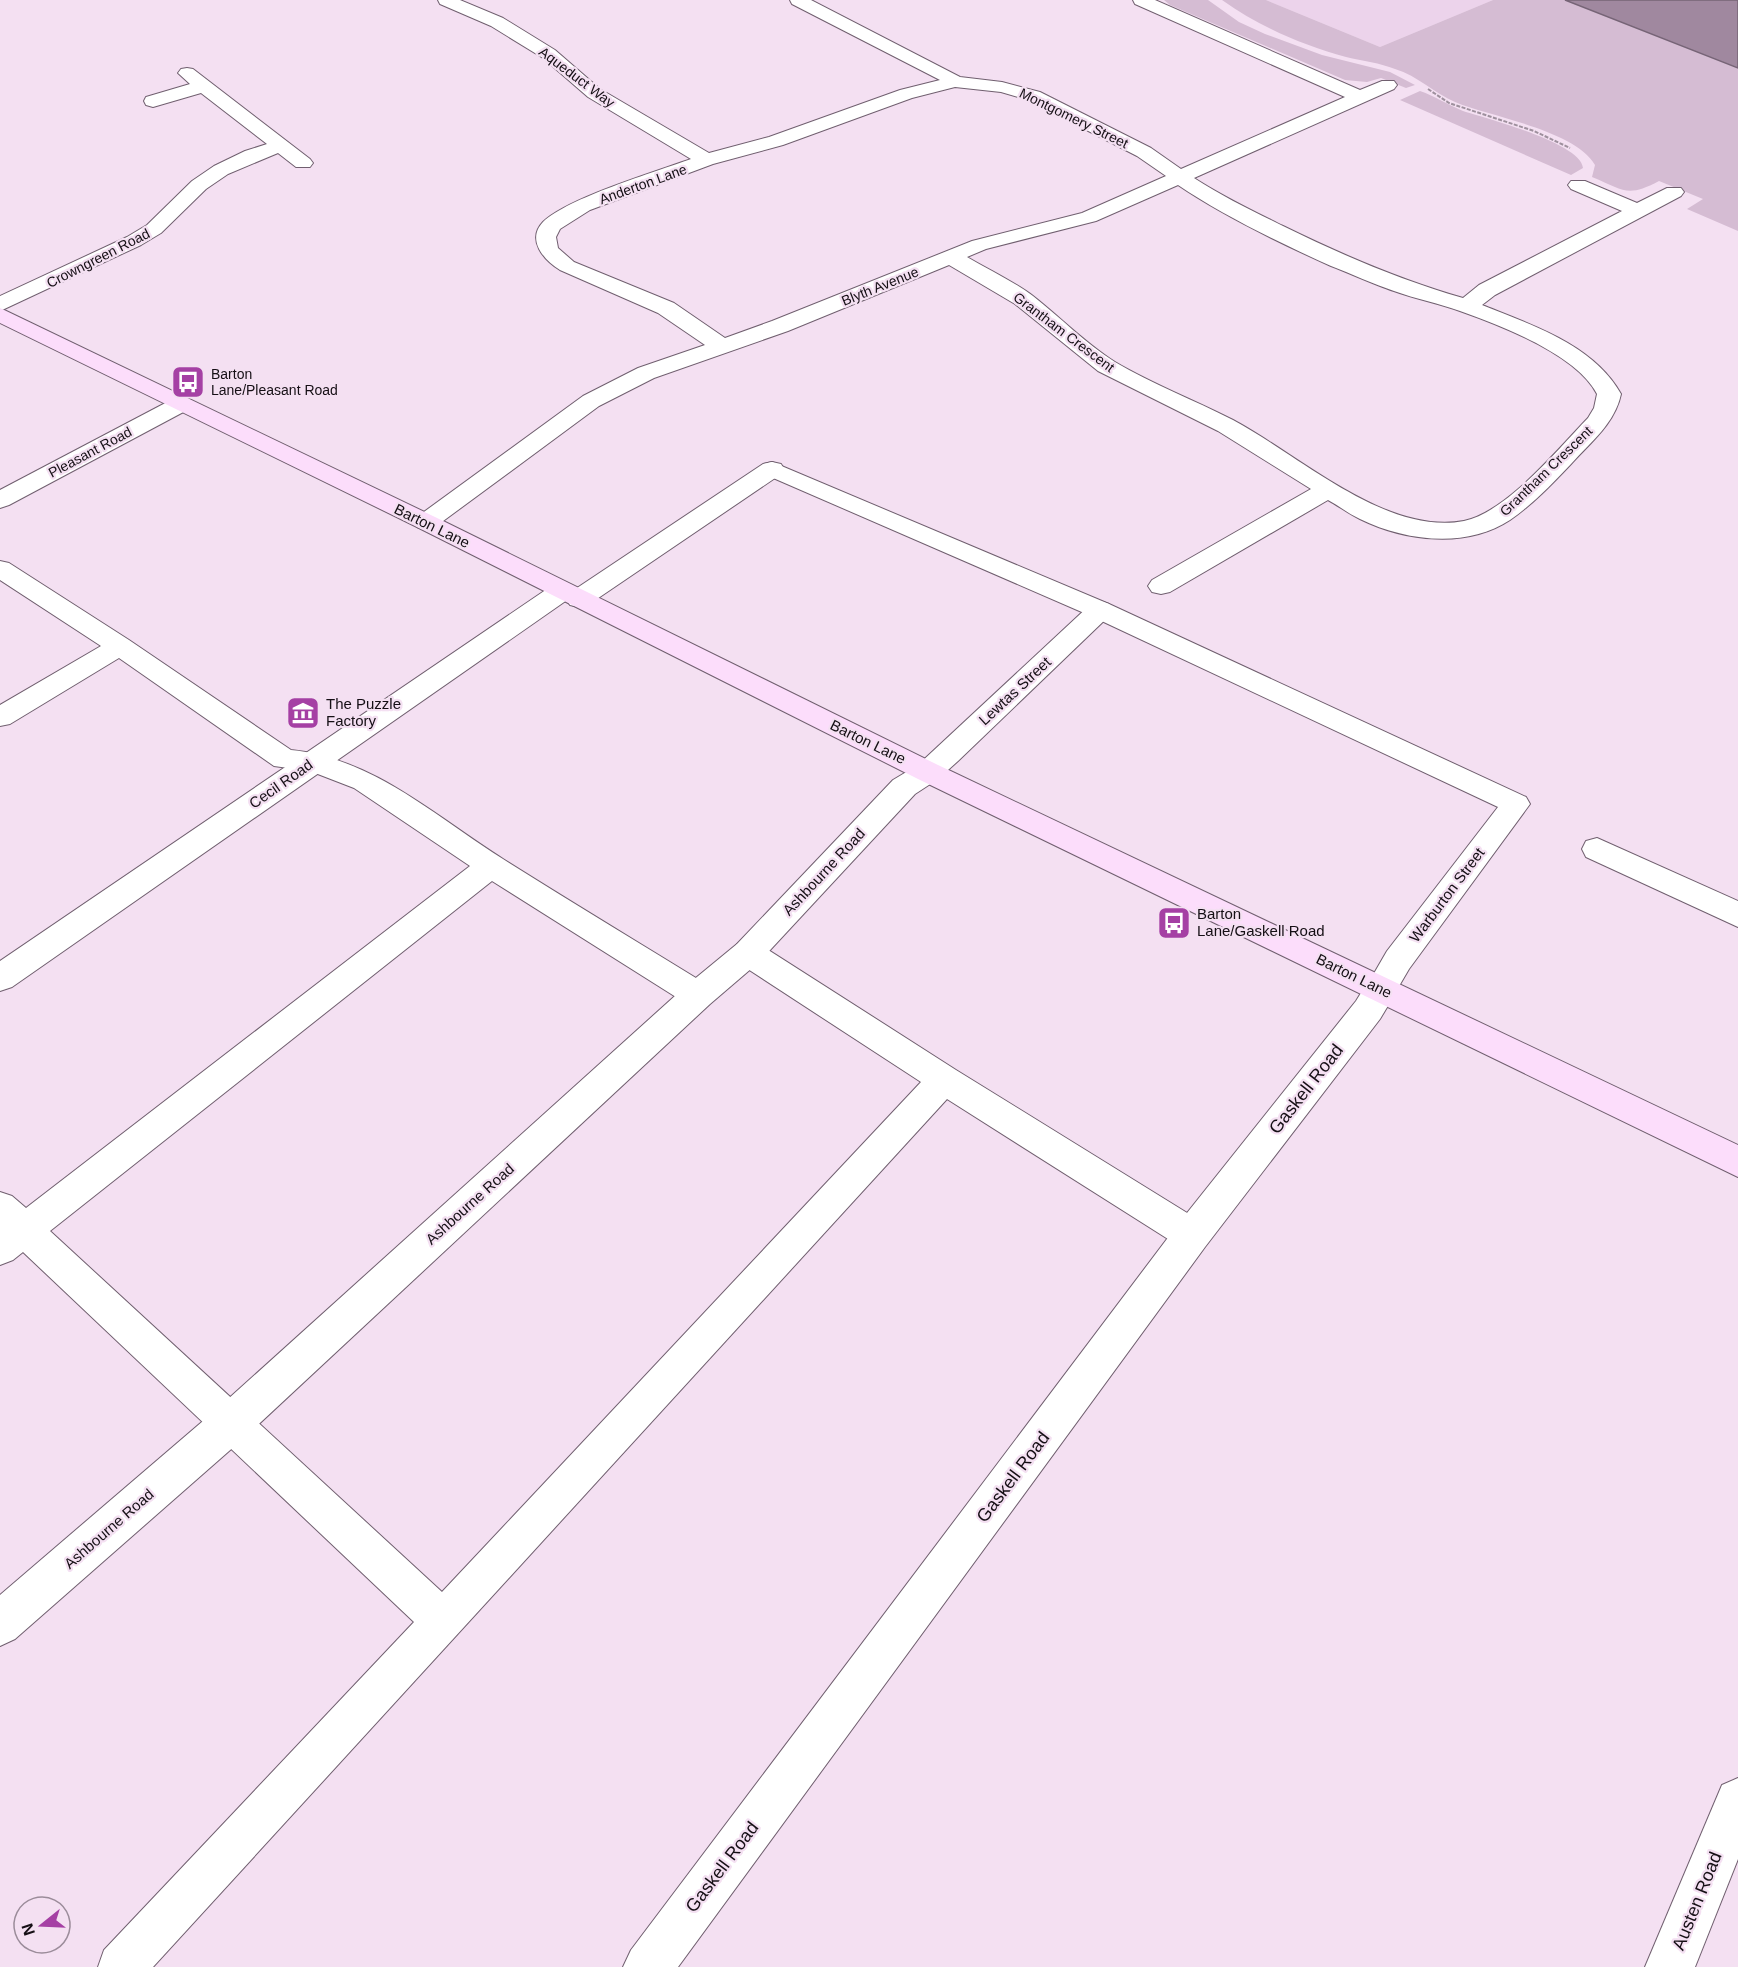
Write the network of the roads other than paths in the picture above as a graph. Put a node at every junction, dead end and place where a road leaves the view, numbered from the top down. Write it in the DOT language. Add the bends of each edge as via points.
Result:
graph roads {
  1 [pos="446,0"];
  2 [pos="798,0"];
  3 [pos="1141,0"];
  4 [pos="187,73"];
  5 [pos="955,82"];
  6 [pos="203,86"];
  7 [pos="1388,86"];
  8 [pos="1360,97"];
  9 [pos="153,101"];
  10 [pos="280,146"];
  11 [pos="706,160"];
  12 [pos="303,163"];
  13 [pos="1182,178"];
  14 [pos="1578,185"];
  15 [pos="1674,192"];
  16 [pos="1638,211"];
  17 [pos="951,257"];
  18 [pos="0,304"];
  19 [pos="1467,306"];
  20 [pos="0,315"];
  21 [pos="724,346"];
  22 [pos="181,404"];
  23 [pos="772,469"];
  24 [pos="1329,489"];
  25 [pos="0,500"];
  26 [pos="426,522"];
  27 [pos="0,569"];
  28 [pos="1161,586"];
  29 [pos="570,595"];
  30 [pos="1100,610"];
  31 [pos="120,646"];
  32 [pos="0,717"];
  33 [pos="313,762"];
  34 [pos="928,771"];
  35 [pos="1597,849"];
  36 [pos="491,866"];
  37 [pos="1738,915"];
  38 [pos="748,953"];
  39 [pos="0,978"];
  40 [pos="1381,989"];
  41 [pos="699,995"];
  42 [pos="944,1080"];
  43 [pos="1738,1162"];
  44 [pos="8,1229"];
  45 [pos="1192,1235"];
  46 [pos="231,1423"];
  47 [pos="442,1620"];
  48 [pos="0,1624"];
  49 [pos="1738,1801"];
  50 [pos="121,1967"];
  51 [pos="648,1967"];
  52 [pos="1670,1967"];
  1 -- 11 [label="street, Aqueduct Way" via="497,22 549,54 594,93"];
  2 -- 5 [label="street, Montgomery Street"];
  3 -- 8 [label="street"];
  4 -- 6 [label="street"];
  5 -- 11 [label="street, Anderton Lane" via="906,94 776,141"];
  5 -- 13 [label="street, Montgomery Street" via="1002,87 1034,96 1144,152"];
  6 -- 9 [label="street"];
  6 -- 10 [label="street"];
  7 -- 8 [label="street, Blyth Avenue"];
  8 -- 13 [label="street, Blyth Avenue"];
  10 -- 12 [label="street"];
  10 -- 18 [label="street, Crowngreen Road" via="221,170 154,230"];
  11 -- 21 [label="street, Anderton Lane" via="583,206 551,226 546,237 555,258 567,266 666,308"];
  13 -- 17 [label="street, Blyth Avenue" via="1089,217 1000,239"];
  13 -- 19 [label="street, Grantham Crescent" via="1212,199 1336,260 1402,287"];
  14 -- 16 [label="street"];
  15 -- 16 [label="street"];
  16 -- 19 [label="street" via="1487,290"];
  17 -- 21 [label="street, Blyth Avenue"];
  17 -- 24 [label="street, Grantham Crescent" via="1023,299 1106,366 1226,426"];
  19 -- 24 [label="street, Grantham Crescent" via="1545,341 1586,365 1610,394 1597,422 1508,511 1486,524 1461,531 1436,533 1392,524"];
  20 -- 22 [label="main road, Barton Lane"];
  21 -- 26 [label="street, Blyth Avenue" via="646,373 591,401"];
  22 -- 25 [label="street, Pleasant Road"];
  22 -- 26 [label="main road, Barton Lane"];
  23 -- 29 [label="street, Cecil Road"];
  23 -- 30 [label="lane"];
  24 -- 28 [label="street"];
  26 -- 29 [label="main road, Barton Lane"];
  27 -- 31 [label="lane"];
  29 -- 33 [label="street, Cecil Road"];
  29 -- 34 [label="main road, Barton Lane"];
  30 -- 34 [label="street, Lewtas Street"];
  30 -- 40 [label="lane, Warburton Street" via="1516,804 1398,960"];
  31 -- 32 [label="lane"];
  31 -- 33 [label="lane" via="284,759"];
  33 -- 36 [label="lane" via="364,781"];
  33 -- 39 [label="street, Cecil Road"];
  34 -- 38 [label="street, Ashbourne Road" via="904,787"];
  34 -- 40 [label="main road, Barton Lane"];
  35 -- 37 [label="street"];
  36 -- 41 [label="lane"];
  36 -- 44 [label="lane"];
  38 -- 41 [label="street, Ashbourne Road"];
  38 -- 42 [label="lane"];
  40 -- 43 [label="main road, Barton Lane"];
  40 -- 45 [label="street, Gaskell Road"];
  41 -- 46 [label="street, Ashbourne Road"];
  42 -- 45 [label="lane"];
  42 -- 47 [label="lane"];
  44 -- 46 [label="lane"];
  45 -- 51 [label="street, Gaskell Road"];
  46 -- 47 [label="lane"];
  46 -- 48 [label="street, Ashbourne Road"];
  47 -- 50 [label="lane"];
  49 -- 52 [label="street, Austen Road"];
}
